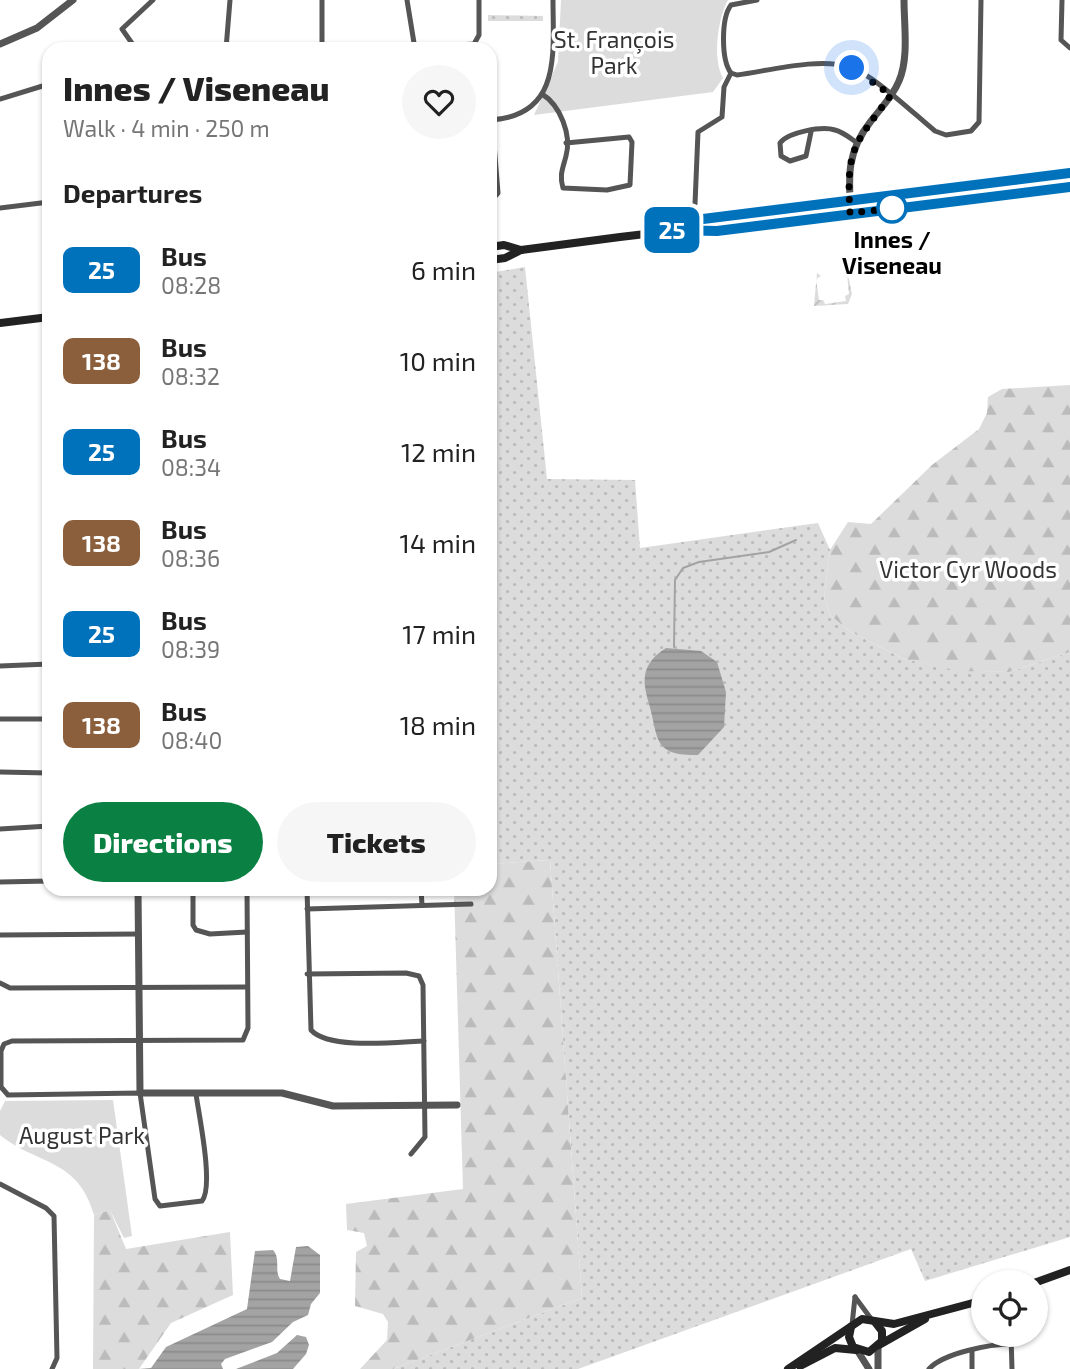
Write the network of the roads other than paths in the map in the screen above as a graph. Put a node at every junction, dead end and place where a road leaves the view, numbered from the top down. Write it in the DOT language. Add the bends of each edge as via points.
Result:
graph roads {
  1 [pos="73,0"];
  2 [pos="153,0"];
  3 [pos="230,0"];
  4 [pos="322,0"];
  5 [pos="407,0"];
  6 [pos="479,0"];
  7 [pos="553,0"];
  8 [pos="757,0"];
  9 [pos="904,0"];
  10 [pos="981,0"];
  11 [pos="1062,0"];
  12 [pos="131,42"];
  13 [pos="227,42"];
  14 [pos="322,42"];
  15 [pos="414,42"];
  16 [pos="475,42"];
  17 [pos="0,44"];
  18 [pos="1067,47"];
  19 [pos="731,73"];
  20 [pos="42,85"];
  21 [pos="542,94"];
  22 [pos="891,95"];
  23 [pos="0,99"];
  24 [pos="497,119"];
  25 [pos="811,132"];
  26 [pos="856,142"];
  27 [pos="566,143"];
  28 [pos="1070,173"];
  29 [pos="1070,187"];
  30 [pos="850,200"];
  31 [pos="42,203"];
  32 [pos="695,204"];
  33 [pos="0,208"];
  34 [pos="850,213"];
  35 [pos="671,230"];
  36 [pos="497,246"];
  37 [pos="521,250"];
  38 [pos="497,259"];
  39 [pos="42,318"];
  40 [pos="0,323"];
  41 [pos="42,664"];
  42 [pos="0,666"];
  43 [pos="0,719"];
  44 [pos="42,719"];
  45 [pos="0,772"];
  46 [pos="42,773"];
  47 [pos="42,826"];
  48 [pos="0,829"];
  49 [pos="42,881"];
  50 [pos="0,882"];
  51 [pos="138,896"];
  52 [pos="192,896"];
  53 [pos="247,896"];
  54 [pos="307,896"];
  55 [pos="421,896"];
  56 [pos="471,904"];
  57 [pos="422,905"];
  58 [pos="307,909"];
  59 [pos="247,932"];
  60 [pos="139,934"];
  61 [pos="0,935"];
  62 [pos="307,974"];
  63 [pos="0,983"];
  64 [pos="140,987"];
  65 [pos="247,987"];
  66 [pos="141,1041"];
  67 [pos="424,1041"];
  68 [pos="140,1093"];
  69 [pos="196,1094"];
  70 [pos="424,1105"];
  71 [pos="457,1105"];
  72 [pos="411,1154"];
  73 [pos="0,1184"];
  74 [pos="1070,1270"];
  75 [pos="1048,1278"];
  76 [pos="971,1304"];
  77 [pos="941,1312"];
  78 [pos="874,1321"];
  79 [pos="852,1326"];
  80 [pos="879,1346"];
  81 [pos="981,1347"];
  82 [pos="1011,1347"];
  83 [pos="856,1350"];
  84 [pos="972,1350"];
  85 [pos="52,1369"];
  86 [pos="788,1369"];
  87 [pos="794,1369"];
  88 [pos="869,1369"];
  89 [pos="878,1369"];
  90 [pos="929,1369"];
  91 [pos="972,1369"];
  92 [pos="1012,1369"];
  1 -- 17 [label="street" via="37,27"];
  2 -- 12 [label="street" via="122,29"];
  3 -- 13 [label="street"];
  4 -- 14 [label="street"];
  5 -- 15 [label="street"];
  6 -- 16 [label="street"];
  7 -- 21 [label="street" via="552,63"];
  8 -- 19 [label="street" via="731,5 727,12 725,58"];
  9 -- 22 [label="street" via="902,71"];
  10 -- 22 [label="street" via="979,122 974,129 938,133"];
  11 -- 18 [label="street" via="1062,40"];
  19 -- 22 [label="street" via="837,64 858,70"];
  19 -- 32 [label="street" via="724,87 722,117 698,132"];
  20 -- 23 [label="street"];
  21 -- 24 [label="street" via="518,116"];
  21 -- 27 [label="street" via="561,111"];
  22 -- 26 [label="street"];
  25 -- 25 [label="street" via="806,156 790,161 781,156 780,143 787,135"];
  25 -- 26 [label="street" via="833,129"];
  26 -- 30 [label="street" via="849,162"];
  27 -- 27 [label="street" via="563,188 630,186 629,137"];
  28 -- 30 [label="main road"];
  29 -- 34 [label="main road"];
  30 -- 34 [label="street"];
  30 -- 35 [label="main road" via="687,221"];
  31 -- 33 [label="street"];
  34 -- 35 [label="main road" via="717,231"];
  35 -- 37 [label="main road"];
  36 -- 37 [label="main road"];
  37 -- 38 [label="main road"];
  39 -- 40 [label="main road"];
  41 -- 42 [label="street"];
  43 -- 44 [label="street"];
  45 -- 46 [label="street"];
  47 -- 48 [label="street"];
  49 -- 50 [label="street"];
  51 -- 60 [label="street"];
  52 -- 59 [label="street" via="196,930"];
  53 -- 59 [label="street"];
  54 -- 58 [label="street"];
  55 -- 57 [label="street"];
  56 -- 57 [label="street"];
  57 -- 58 [label="street"];
  58 -- 62 [label="street"];
  59 -- 65 [label="street"];
  60 -- 61 [label="street"];
  60 -- 64 [label="street"];
  62 -- 67 [label="street" via="309,1026 318,1036 339,1042"];
  62 -- 67 [label="street" via="419,976"];
  63 -- 64 [label="street" via="10,988"];
  64 -- 65 [label="street"];
  64 -- 66 [label="street"];
  65 -- 66 [label="street" via="248,1028 243,1040"];
  66 -- 68 [label="street"];
  66 -- 68 [label="street" via="12,1041 1,1051 1,1087 8,1095"];
  67 -- 70 [label="street"];
  68 -- 69 [label="street"];
  68 -- 69 [label="street" via="155,1199 160,1206 169,1207 202,1201 208,1190"];
  69 -- 70 [label="street" via="282,1093 333,1106"];
  70 -- 71 [label="street"];
  70 -- 72 [label="street" via="425,1137"];
  73 -- 85 [label="street" via="54,1216 57,1358"];
  74 -- 75 [label="main road"];
  76 -- 77 [label="main road"];
  77 -- 78 [label="main road" via="894,1324"];
  77 -- 80 [label="main road"];
  78 -- 79 [label="main road" via="862,1319"];
  78 -- 79 [label="street" via="855,1297"];
  78 -- 80 [label="main road" via="882,1336"];
  79 -- 83 [label="main road" via="850,1342"];
  79 -- 86 [label="main road"];
  80 -- 83 [label="main road" via="869,1352"];
  80 -- 89 [label="street"];
  81 -- 84 [label="street"];
  82 -- 92 [label="street"];
  83 -- 87 [label="main road" via="835,1348"];
  83 -- 88 [label="street"];
  84 -- 90 [label="street"];
  84 -- 91 [label="street"];
}
